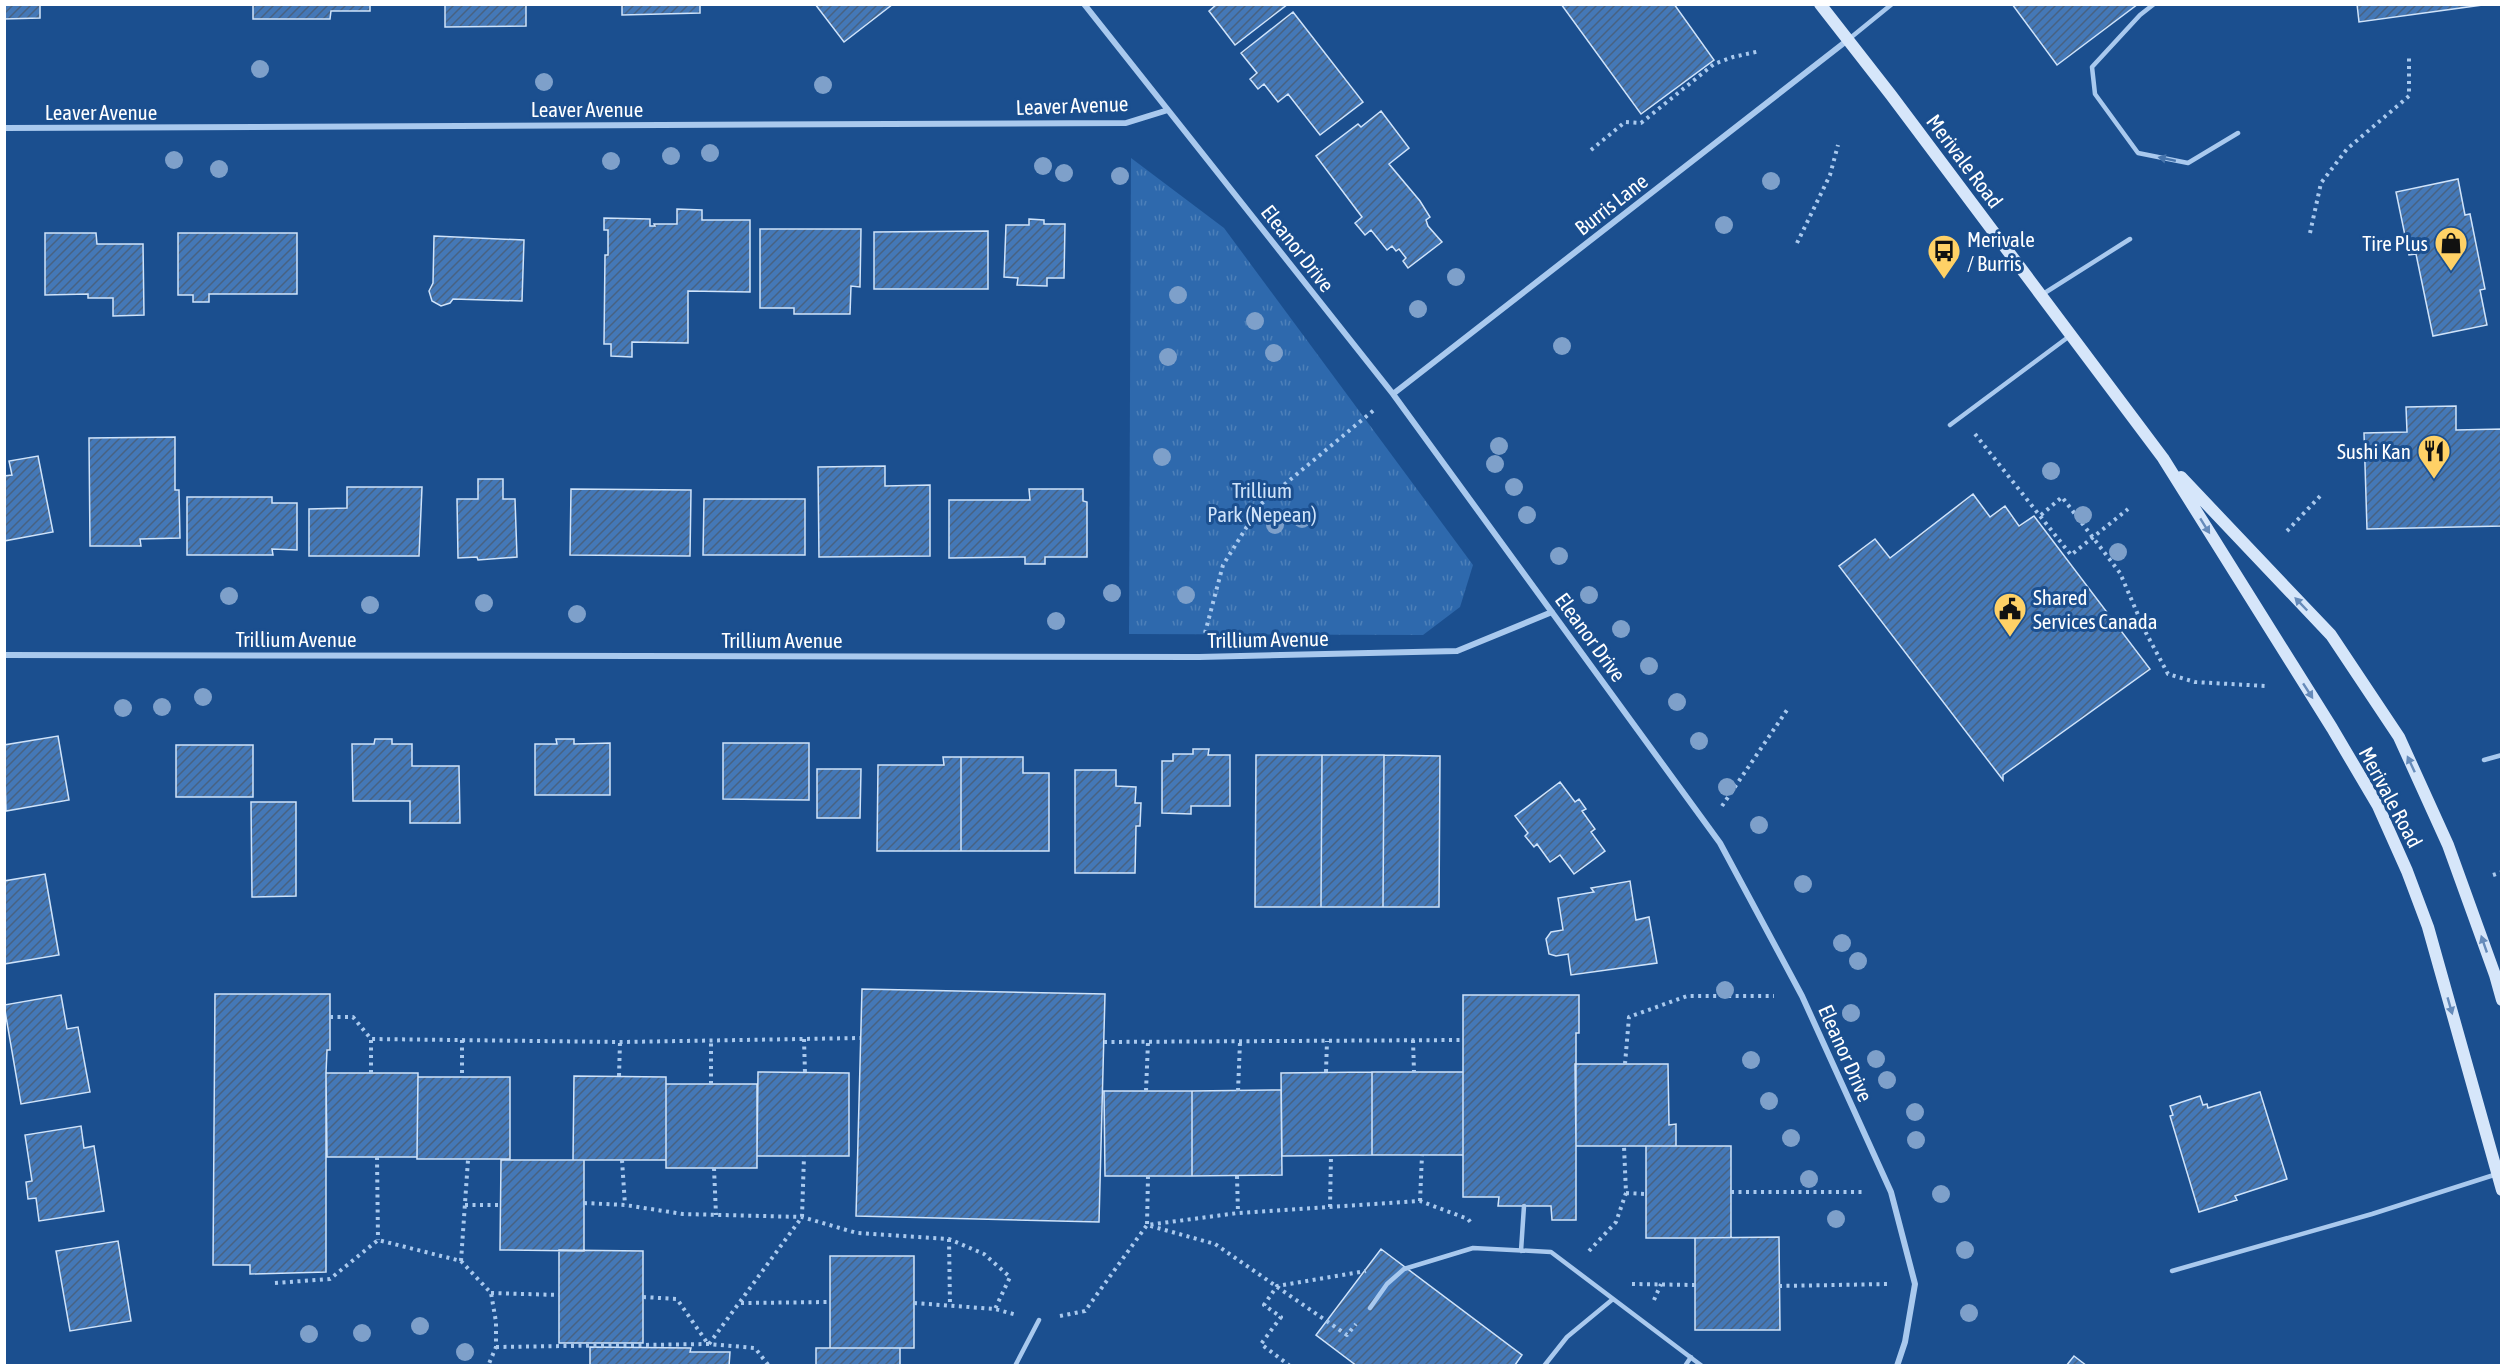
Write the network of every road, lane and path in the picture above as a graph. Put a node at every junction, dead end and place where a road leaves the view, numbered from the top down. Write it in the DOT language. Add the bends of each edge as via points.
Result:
graph roads {
  1 [pos="1084,4"];
  2 [pos="1820,4"];
  3 [pos="1892,4"];
  4 [pos="2154,4"];
  5 [pos="1849,39"];
  6 [pos="1760,51"];
  7 [pos="2409,55"];
  8 [pos="1168,110"];
  9 [pos="4,128"];
  10 [pos="2238,133"];
  11 [pos="1838,145"];
  12 [pos="1591,150"];
  13 [pos="2310,233"];
  14 [pos="2130,239"];
  15 [pos="1797,243"];
  16 [pos="2041,296"];
  17 [pos="2071,335"];
  18 [pos="1393,394"];
  19 [pos="1961,417"];
  20 [pos="1950,425"];
  21 [pos="2163,458"];
  22 [pos="2323,493"];
  23 [pos="2128,509"];
  24 [pos="2041,515"];
  25 [pos="2287,531"];
  26 [pos="2093,537"];
  27 [pos="1552,612"];
  28 [pos="4,655"];
  29 [pos="1198,657"];
  30 [pos="2265,686"];
  31 [pos="1787,710"];
  32 [pos="2502,756"];
  33 [pos="2484,760"];
  34 [pos="1708,827"];
  35 [pos="2502,872"];
  36 [pos="2493,875"];
  37 [pos="1802,996"];
  38 [pos="2502,1000"];
  39 [pos="330,1017"];
  40 [pos="860,1038"];
  41 [pos="371,1039"];
  42 [pos="804,1039"];
  43 [pos="462,1040"];
  44 [pos="711,1040"];
  45 [pos="1413,1040"];
  46 [pos="1463,1040"];
  47 [pos="1240,1041"];
  48 [pos="1327,1041"];
  49 [pos="620,1042"];
  50 [pos="1104,1042"];
  51 [pos="1148,1042"];
  52 [pos="1625,1064"];
  53 [pos="805,1072"];
  54 [pos="1326,1072"];
  55 [pos="1414,1072"];
  56 [pos="371,1073"];
  57 [pos="462,1077"];
  58 [pos="619,1077"];
  59 [pos="711,1084"];
  60 [pos="1238,1090"];
  61 [pos="1146,1091"];
  62 [pos="1624,1146"];
  63 [pos="1331,1155"];
  64 [pos="1422,1155"];
  65 [pos="804,1156"];
  66 [pos="377,1157"];
  67 [pos="468,1160"];
  68 [pos="622,1160"];
  69 [pos="714,1168"];
  70 [pos="2497,1174"];
  71 [pos="1148,1176"];
  72 [pos="1238,1176"];
  73 [pos="2502,1190"];
  74 [pos="1731,1192"];
  75 [pos="1891,1192"];
  76 [pos="1626,1193"];
  77 [pos="1646,1194"];
  78 [pos="1420,1201"];
  79 [pos="584,1203"];
  80 [pos="465,1205"];
  81 [pos="500,1205"];
  82 [pos="625,1205"];
  83 [pos="1524,1206"];
  84 [pos="1330,1207"];
  85 [pos="1238,1213"];
  86 [pos="716,1215"];
  87 [pos="802,1217"];
  88 [pos="1147,1225"];
  89 [pos="949,1239"];
  90 [pos="378,1240"];
  91 [pos="1495,1249"];
  92 [pos="1591,1249"];
  93 [pos="1521,1251"];
  94 [pos="1599,1256"];
  95 [pos="461,1261"];
  96 [pos="1574,1270"];
  97 [pos="2172,1271"];
  98 [pos="275,1283"];
  99 [pos="1387,1284"];
  100 [pos="1630,1284"];
  101 [pos="1915,1284"];
  102 [pos="1695,1285"];
  103 [pos="1277,1286"];
  104 [pos="1779,1286"];
  105 [pos="491,1293"];
  106 [pos="559,1295"];
  107 [pos="643,1297"];
  108 [pos="1613,1299"];
  109 [pos="830,1302"];
  110 [pos="914,1302"];
  111 [pos="740,1303"];
  112 [pos="950,1305"];
  113 [pos="1370,1308"];
  114 [pos="995,1309"];
  115 [pos="1039,1320"];
  116 [pos="709,1344"];
  117 [pos="496,1347"];
  118 [pos="1691,1357"];
  119 [pos="488,1365"];
  120 [pos="769,1365"];
  121 [pos="1015,1365"];
  122 [pos="1290,1365"];
  123 [pos="1544,1365"];
  124 [pos="1685,1365"];
  125 [pos="1702,1365"];
  126 [pos="1897,1365"];
  1 -- 8 [label="street, Eleanor Drive"];
  2 -- 5 [label="main road, Merivale Road"];
  3 -- 5 [label="lane"];
  10 -- 4 [label="lane, one-way" via="2188,163 2138,153 2094,94 2092,67"];
  5 -- 16 [label="main road, Merivale Road"];
  5 -- 18 [label="street, Burris Lane"];
  6 -- 12 [label="path" via="1714,64 1641,123 1625,123"];
  7 -- 13 [label="path" via="2409,96 2347,149 2321,183"];
  8 -- 9 [label="street, Leaver Avenue" via="1126,123"];
  8 -- 18 [label="street, Eleanor Drive"];
  11 -- 15 [label="path" via="1830,175"];
  14 -- 16 [label="lane"];
  16 -- 17 [label="main road, Merivale Road"];
  17 -- 19 [label="lane"];
  17 -- 21 [label="main road, Merivale Road"];
  18 -- 27 [label="street, Eleanor Drive"];
  18 -- 29 [label="path" via="1261,504 1223,565"];
  19 -- 20 [label="lane"];
  19 -- 24 [label="path"];
  38 -- 21 [label="main road, Merivale Road, one-way" via="2448,845 2399,737 2331,635"];
  21 -- 70 [label="main road, Merivale Road, one-way" via="2378,806 2428,927"];
  22 -- 25 [label="path"];
  23 -- 26 [label="path"];
  24 -- 26 [label="path" via="2062,497"];
  24 -- 26 [label="path" via="2071,555"];
  26 -- 30 [label="path" via="2120,573 2168,674 2195,682"];
  27 -- 29 [label="street, Trillium Avenue" via="1457,651"];
  27 -- 34 [label="street, Eleanor Drive"];
  28 -- 29 [label="street, Trillium Avenue"];
  31 -- 34 [label="path"];
  32 -- 33 [label="lane"];
  34 -- 37 [label="street, Eleanor Drive"];
  35 -- 36 [label="path"];
  37 -- 52 [label="path" via="1687,996 1629,1017"];
  37 -- 75 [label="street, Eleanor Drive"];
  39 -- 41 [label="path" via="353,1017"];
  40 -- 42 [label="path"];
  41 -- 43 [label="path"];
  41 -- 56 [label="path"];
  42 -- 44 [label="path"];
  42 -- 53 [label="path"];
  43 -- 49 [label="path"];
  43 -- 57 [label="path"];
  44 -- 49 [label="path"];
  44 -- 59 [label="path"];
  45 -- 46 [label="path"];
  45 -- 48 [label="path"];
  45 -- 55 [label="path"];
  47 -- 48 [label="path"];
  47 -- 51 [label="path"];
  47 -- 60 [label="path"];
  48 -- 54 [label="path"];
  49 -- 58 [label="path"];
  50 -- 51 [label="path"];
  51 -- 61 [label="path"];
  62 -- 76 [label="path"];
  63 -- 84 [label="path"];
  64 -- 78 [label="path"];
  65 -- 87 [label="path"];
  66 -- 90 [label="path"];
  67 -- 80 [label="path"];
  68 -- 82 [label="path"];
  69 -- 86 [label="path"];
  70 -- 73 [label="main road, Merivale Road"];
  70 -- 97 [label="lane"];
  71 -- 88 [label="path"];
  72 -- 85 [label="path"];
  74 -- 75 [label="path"];
  75 -- 101 [label="street, Eleanor Drive"];
  76 -- 77 [label="path"];
  76 -- 92 [label="path" via="1616,1222"];
  78 -- 84 [label="path"];
  78 -- 91 [label="path" via="1468,1220"];
  79 -- 82 [label="path"];
  80 -- 81 [label="path"];
  80 -- 95 [label="path"];
  82 -- 86 [label="path"];
  83 -- 93 [label="lane"];
  84 -- 85 [label="path"];
  85 -- 88 [label="path"];
  86 -- 87 [label="path"];
  87 -- 89 [label="path" via="857,1233"];
  87 -- 111 [label="path"];
  88 -- 103 [label="path" via="1215,1244"];
  88 -- 115 [label="path" via="1085,1311"];
  89 -- 112 [label="path"];
  89 -- 114 [label="path" via="984,1254 1010,1277"];
  90 -- 95 [label="path"];
  90 -- 98 [label="path" via="330,1279"];
  91 -- 93 [label="lane"];
  91 -- 99 [label="lane" via="1473,1248 1404,1269"];
  92 -- 94 [label="path"];
  92 -- 96 [label="path"];
  93 -- 96 [label="lane" via="1551,1252"];
  95 -- 105 [label="path"];
  96 -- 108 [label="lane"];
  99 -- 103 [label="path" via="1366,1271"];
  99 -- 113 [label="lane"];
  100 -- 102 [label="path"];
  101 -- 104 [label="path"];
  101 -- 126 [label="street, Eleanor Drive"];
  103 -- 113 [label="path" via="1347,1335"];
  103 -- 122 [label="path" via="1264,1305 1281,1317 1261,1344"];
  105 -- 106 [label="path"];
  105 -- 117 [label="path"];
  107 -- 116 [label="path" via="677,1299"];
  108 -- 118 [label="lane"];
  108 -- 123 [label="lane" via="1568,1337"];
  109 -- 111 [label="path"];
  110 -- 112 [label="path"];
  111 -- 116 [label="path"];
  112 -- 114 [label="path"];
  114 -- 115 [label="path"];
  115 -- 121 [label="lane"];
  116 -- 117 [label="path"];
  116 -- 120 [label="path" via="755,1348"];
  117 -- 119 [label="path"];
  118 -- 124 [label="lane"];
  118 -- 125 [label="lane"];
}
